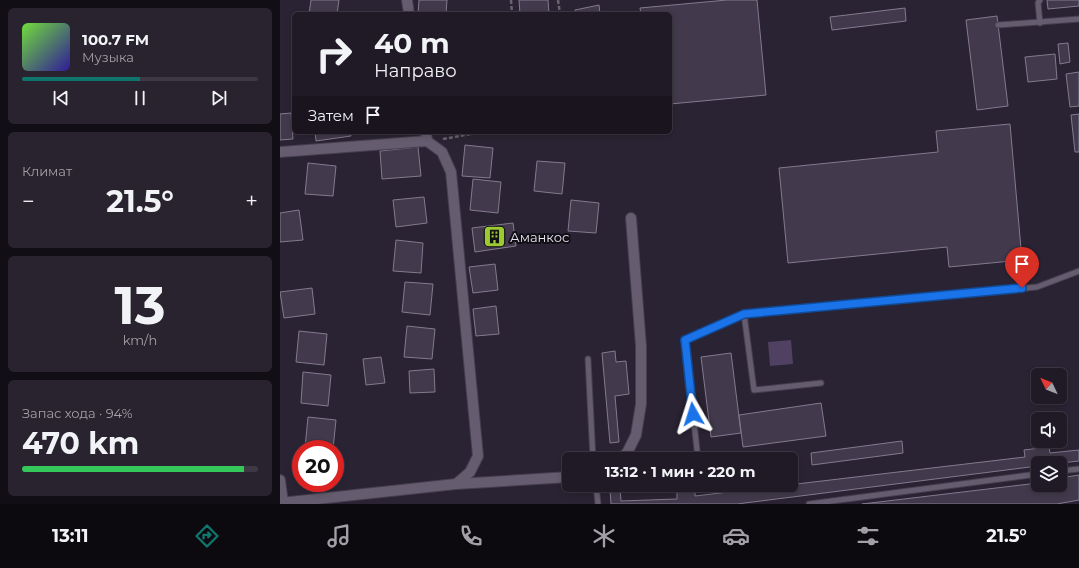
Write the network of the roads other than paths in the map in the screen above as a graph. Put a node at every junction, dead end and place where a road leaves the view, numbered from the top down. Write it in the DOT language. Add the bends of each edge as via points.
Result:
graph roads {
  1 [pos="408,0"];
  2 [pos="1040,0"];
  3 [pos="409,12"];
  4 [pos="1079,19"];
  5 [pos="1040,23"];
  6 [pos="998,25"];
  7 [pos="426,136"];
  8 [pos="280,152"];
  9 [pos="631,218"];
  10 [pos="1079,271"];
  11 [pos="744,314"];
  12 [pos="588,359"];
  13 [pos="821,383"];
  14 [pos="594,452"];
  15 [pos="627,452"];
  16 [pos="697,452"];
  17 [pos="1079,469"];
  18 [pos="1067,470"];
  19 [pos="1031,475"];
  20 [pos="562,477"];
  21 [pos="280,480"];
  22 [pos="456,484"];
  23 [pos="597,492"];
  24 [pos="281,503"];
  25 [pos="598,504"];
  26 [pos="809,504"];
  1 -- 3 [label="street"];
  2 -- 5 [label="lane"];
  4 -- 5 [label="lane"];
  5 -- 6 [label="lane"];
  7 -- 8 [label="street"];
  7 -- 22 [label="street" via="442,152 451,172 478,456 470,472"];
  9 -- 15 [label="street" via="641,346 641,404 636,434"];
  10 -- 11 [label="lane" via="1038,287"];
  11 -- 13 [label="lane" via="754,390"];
  11 -- 16 [label="lane" via="685,340"];
  12 -- 14 [label="lane"];
  17 -- 18 [label="lane"];
  19 -- 26 [label="lane"];
  20 -- 22 [label="street"];
  21 -- 24 [label="street"];
  22 -- 24 [label="street"];
  23 -- 25 [label="lane"];
}
